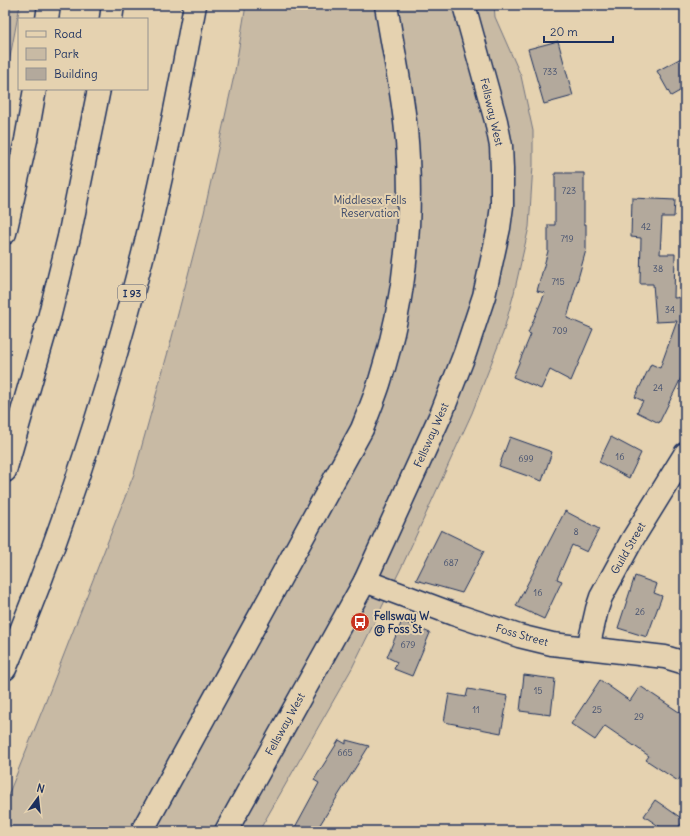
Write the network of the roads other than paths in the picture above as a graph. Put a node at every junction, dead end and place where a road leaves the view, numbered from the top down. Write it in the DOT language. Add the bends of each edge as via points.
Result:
graph roads {
  1 [pos="50,5"];
  2 [pos="113,5"];
  3 [pos="195,5"];
  4 [pos="386,5"];
  5 [pos="464,5"];
  6 [pos="47,18"];
  7 [pos="111,18"];
  8 [pos="35,90"];
  9 [pos="99,90"];
  10 [pos="5,233"];
  11 [pos="685,454"];
  12 [pos="5,471"];
  13 [pos="365,581"];
  14 [pos="588,648"];
  15 [pos="685,663"];
  16 [pos="5,669"];
  17 [pos="142,831"];
  18 [pos="226,831"];
  1 -- 6 [label="main road"];
  2 -- 7 [label="main road"];
  3 -- 16 [label="main road, I 93" via="162,172 121,335 68,505"];
  4 -- 17 [label="main road" via="406,137 409,191 403,276 396,321 379,384 362,429"];
  5 -- 13 [label="main road, Fellsway West" via="501,146 502,206 498,235 484,296 462,360 442,412"];
  8 -- 10 [label="main road"];
  9 -- 12 [label="main road" via="62,266"];
  11 -- 14 [label="main road, Guild Street" via="632,540 601,597"];
  13 -- 14 [label="main road, Foss Street" via="519,636 552,644"];
  13 -- 18 [label="main road, Fellsway West"];
  14 -- 15 [label="main road, Foss Street"];
}
